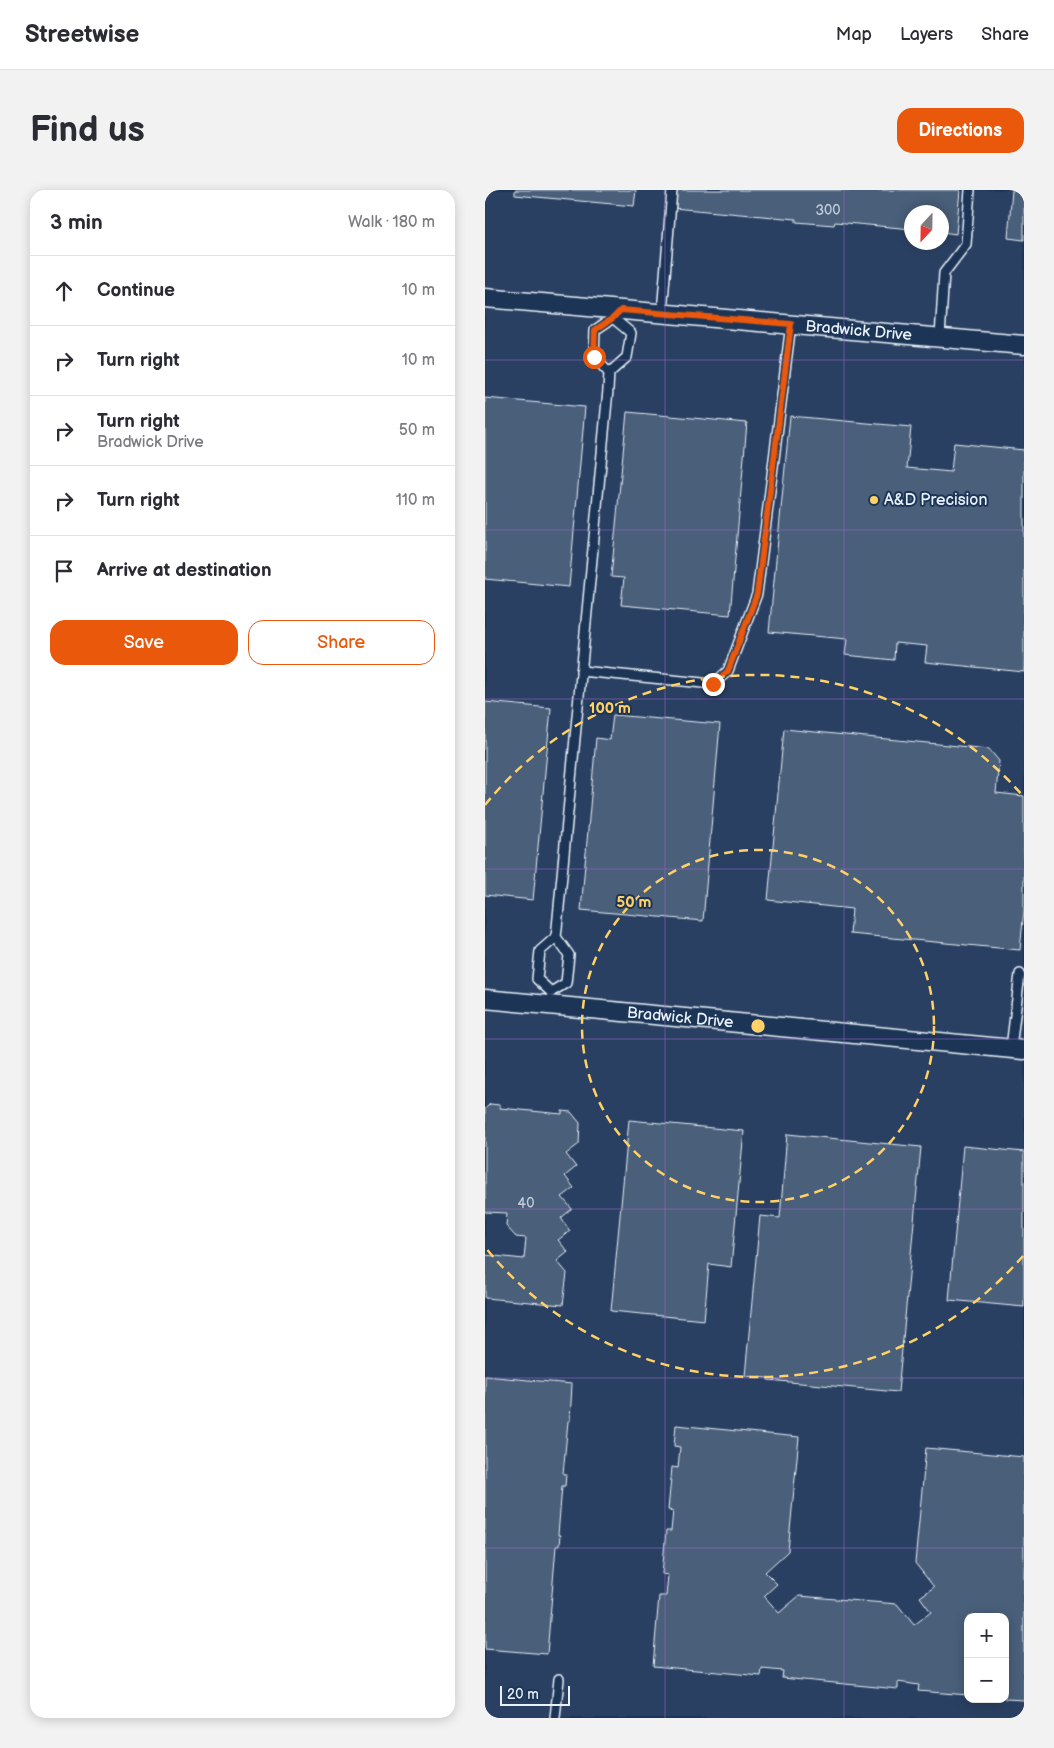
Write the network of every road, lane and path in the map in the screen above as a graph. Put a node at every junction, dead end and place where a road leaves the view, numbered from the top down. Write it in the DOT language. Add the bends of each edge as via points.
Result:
graph roads {
  1 [pos="671,190"];
  2 [pos="971,190"];
  3 [pos="485,298"];
  4 [pos="662,313"];
  5 [pos="617,314"];
  6 [pos="791,324"];
  7 [pos="940,337"];
  8 [pos="1024,345"];
  9 [pos="609,373"];
  10 [pos="581,671"];
  11 [pos="556,937"];
  12 [pos="1020,974"];
  13 [pos="550,998"];
  14 [pos="485,999"];
  15 [pos="1018,1049"];
  16 [pos="559,1679"];
  17 [pos="555,1718"];
  1 -- 4 [label="lane"];
  2 -- 7 [label="lane" via="966,244 945,273"];
  3 -- 5 [label="street, Bradwick Drive"];
  4 -- 5 [label="street, Bradwick Drive"];
  4 -- 6 [label="street, Bradwick Drive"];
  5 -- 9 [label="lane" via="631,333 627,357"];
  5 -- 9 [label="lane" via="595,330 594,357"];
  6 -- 7 [label="street, Bradwick Drive"];
  6 -- 10 [label="lane" via="757,594 728,671 713,684"];
  7 -- 8 [label="street, Bradwick Drive"];
  9 -- 10 [label="lane"];
  10 -- 11 [label="lane"];
  11 -- 13 [label="lane" via="569,955 566,983"];
  11 -- 13 [label="lane" via="540,951 537,979"];
  12 -- 15 [label="lane"];
  13 -- 14 [label="street, Bradwick Drive"];
  13 -- 15 [label="street, Bradwick Drive"];
  16 -- 17 [label="lane"];
}
